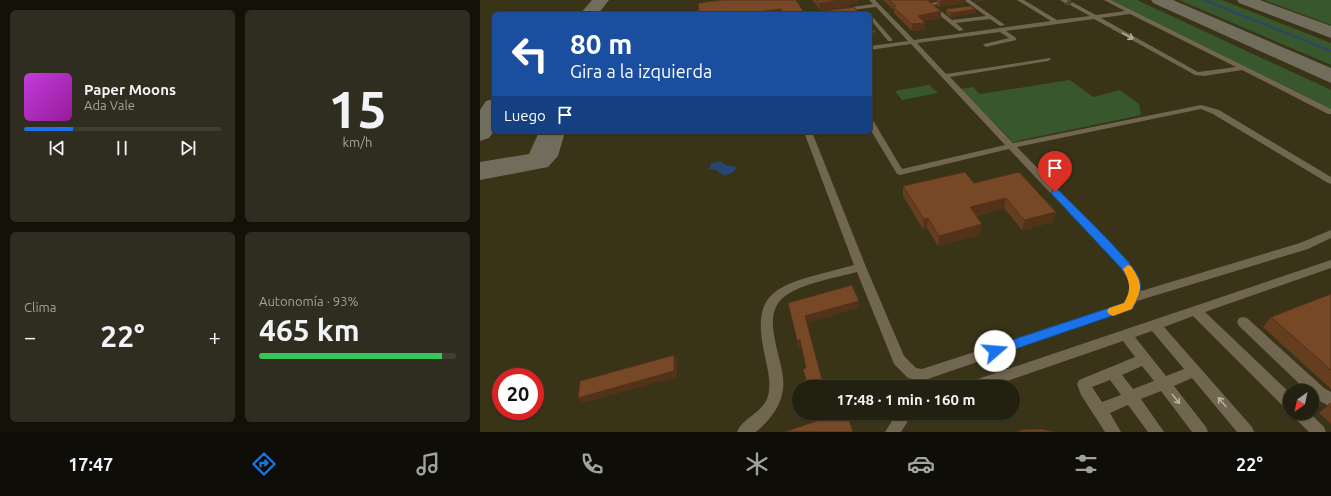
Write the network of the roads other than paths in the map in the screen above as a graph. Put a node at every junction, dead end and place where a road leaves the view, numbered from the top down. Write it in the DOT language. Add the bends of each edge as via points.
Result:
graph roads {
  1 [pos="958,0"];
  2 [pos="1020,0"];
  3 [pos="1107,0"];
  4 [pos="875,2"];
  5 [pos="970,4"];
  6 [pos="1072,4"];
  7 [pos="863,7"];
  8 [pos="936,10"];
  9 [pos="945,10"];
  10 [pos="829,12"];
  11 [pos="867,12"];
  12 [pos="1086,12"];
  13 [pos="1131,12"];
  14 [pos="1095,14"];
  15 [pos="988,15"];
  16 [pos="1050,18"];
  17 [pos="872,19"];
  18 [pos="950,21"];
  19 [pos="1056,22"];
  20 [pos="1002,27"];
  21 [pos="962,30"];
  22 [pos="890,40"];
  23 [pos="912,40"];
  24 [pos="872,43"];
  25 [pos="986,45"];
  26 [pos="872,48"];
  27 [pos="1048,59"];
  28 [pos="1243,68"];
  29 [pos="945,76"];
  30 [pos="1331,112"];
  31 [pos="872,125"];
  32 [pos="809,134"];
  33 [pos="1011,146"];
  34 [pos="1331,180"];
  35 [pos="1331,234"];
  36 [pos="1331,264"];
  37 [pos="860,267"];
  38 [pos="1133,298"];
  39 [pos="1196,311"];
  40 [pos="1242,322"];
  41 [pos="1154,324"];
  42 [pos="1126,335"];
  43 [pos="1146,359"];
  44 [pos="1195,371"];
  45 [pos="1112,372"];
  46 [pos="993,380"];
  47 [pos="1164,384"];
  48 [pos="1283,396"];
  49 [pos="1131,397"];
  50 [pos="1331,400"];
  51 [pos="1099,410"];
  52 [pos="901,420"];
  53 [pos="1307,420"];
  54 [pos="744,432"];
  55 [pos="892,432"];
  56 [pos="1114,432"];
  57 [pos="1157,432"];
  58 [pos="1201,432"];
  59 [pos="1247,432"];
  60 [pos="1319,432"];
  1 -- 8 [label="street" via="929,4"];
  2 -- 16 [label="street"];
  3 -- 13 [label="street"];
  4 -- 7 [label="street"];
  4 -- 23 [label="street"];
  5 -- 8 [label="street"];
  5 -- 15 [label="street"];
  6 -- 12 [label="street"];
  7 -- 10 [label="street"];
  7 -- 11 [label="street"];
  8 -- 9 [label="street"];
  8 -- 18 [label="street"];
  12 -- 14 [label="street"];
  12 -- 16 [label="street"];
  13 -- 14 [label="street"];
  13 -- 28 [label="street"];
  14 -- 19 [label="street"];
  14 -- 28 [label="street, one-way" via="1197,74"];
  15 -- 18 [label="street"];
  15 -- 20 [label="street"];
  16 -- 19 [label="street"];
  16 -- 20 [label="street"];
  17 -- 22 [label="street"];
  18 -- 21 [label="street"];
  19 -- 20 [label="street"];
  20 -- 21 [label="street"];
  20 -- 23 [label="street"];
  20 -- 25 [label="street" via="1014,39"];
  21 -- 23 [label="street"];
  22 -- 23 [label="street"];
  22 -- 24 [label="street"];
  23 -- 26 [label="street"];
  23 -- 29 [label="street"];
  27 -- 29 [label="street"];
  28 -- 30 [label="street"];
  29 -- 33 [label="street"];
  31 -- 33 [label="street" via="900,172"];
  32 -- 37 [label="street"];
  33 -- 34 [label="street" via="1201,107 1216,112"];
  33 -- 38 [label="street" via="1125,265 1136,286"];
  35 -- 38 [label="street" via="1304,246"];
  36 -- 39 [label="street"];
  37 -- 38 [label="street" via="899,360 913,374 922,375 1128,306"];
  37 -- 54 [label="street" via="790,287 783,290 771,303 767,311 766,324 776,388 768,410"];
  39 -- 41 [label="street"];
  39 -- 48 [label="street"];
  40 -- 50 [label="street"];
  41 -- 42 [label="street"];
  41 -- 44 [label="street"];
  42 -- 43 [label="street"];
  42 -- 46 [label="street"];
  43 -- 45 [label="street"];
  43 -- 47 [label="street"];
  44 -- 47 [label="street"];
  59 -- 44 [label="street, one-way"];
  45 -- 49 [label="street"];
  45 -- 51 [label="street" via="1084,384"];
  47 -- 49 [label="street"];
  47 -- 58 [label="street, one-way"];
  49 -- 51 [label="street"];
  49 -- 57 [label="street"];
  51 -- 56 [label="street"];
  52 -- 55 [label="street"];
  53 -- 60 [label="street"];
}
